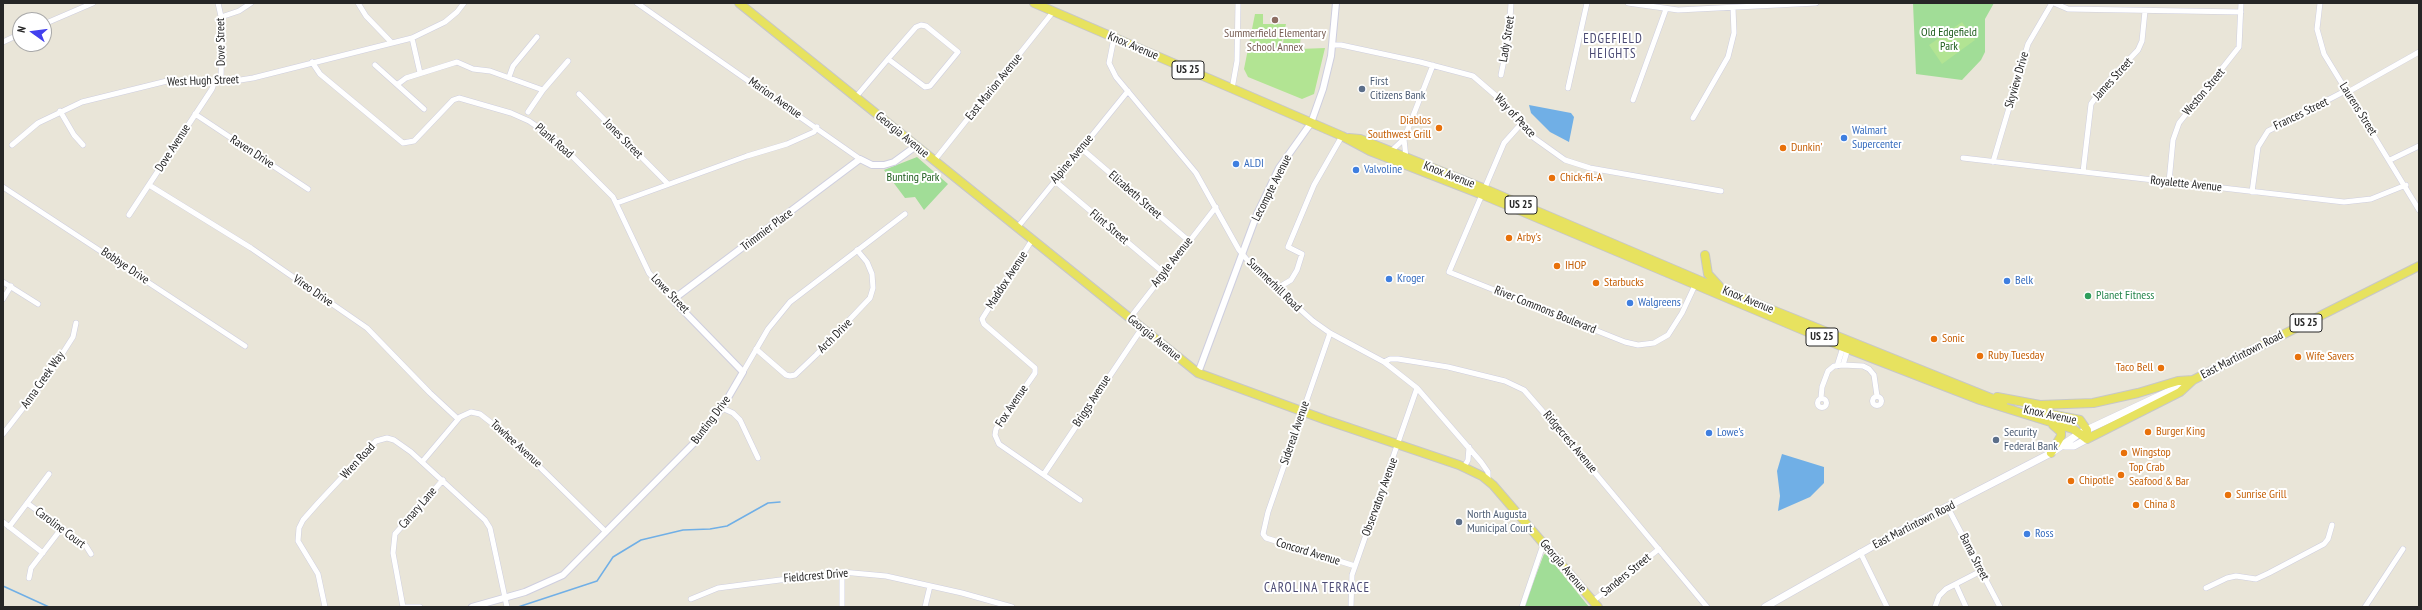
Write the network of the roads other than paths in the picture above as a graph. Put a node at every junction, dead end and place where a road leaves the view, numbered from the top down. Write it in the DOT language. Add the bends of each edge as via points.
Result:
graph roads {
  1 [pos="93,3"];
  2 [pos="218,3"];
  3 [pos="251,3"];
  4 [pos="358,3"];
  5 [pos="464,3"];
  6 [pos="637,3"];
  7 [pos="739,3"];
  8 [pos="1034,3"];
  9 [pos="1238,3"];
  10 [pos="1336,3"];
  11 [pos="1511,3"];
  12 [pos="1588,3"];
  13 [pos="1628,3"];
  14 [pos="1816,3"];
  15 [pos="2053,3"];
  16 [pos="2241,3"];
  17 [pos="2320,3"];
  18 [pos="1788,4"];
  19 [pos="1733,8"];
  20 [pos="1666,9"];
  21 [pos="2145,11"];
  22 [pos="1053,12"];
  23 [pos="2241,12"];
  24 [pos="222,18"];
  25 [pos="52,21"];
  26 [pos="537,37"];
  27 [pos="412,38"];
  28 [pos="1114,38"];
  29 [pos="392,43"];
  30 [pos="1332,45"];
  31 [pos="2419,52"];
  32 [pos="888,59"];
  33 [pos="568,61"];
  34 [pos="312,62"];
  35 [pos="376,65"];
  36 [pos="1433,65"];
  37 [pos="420,73"];
  38 [pos="1501,74"];
  39 [pos="508,77"];
  40 [pos="215,80"];
  41 [pos="221,81"];
  42 [pos="398,84"];
  43 [pos="1568,88"];
  44 [pos="1232,89"];
  45 [pos="543,90"];
  46 [pos="1128,91"];
  47 [pos="2348,91"];
  48 [pos="580,94"];
  49 [pos="855,98"];
  50 [pos="1633,100"];
  51 [pos="424,109"];
  52 [pos="60,111"];
  53 [pos="528,112"];
  54 [pos="195,114"];
  55 [pos="1693,118"];
  56 [pos="1311,123"];
  57 [pos="1521,124"];
  58 [pos="817,128"];
  59 [pos="1342,136"];
  60 [pos="1404,139"];
  61 [pos="12,145"];
  62 [pos="83,145"];
  63 [pos="916,146"];
  64 [pos="2419,146"];
  65 [pos="1082,149"];
  66 [pos="1389,152"];
  67 [pos="1406,158"];
  68 [pos="1963,158"];
  69 [pos="860,159"];
  70 [pos="2390,160"];
  71 [pos="934,161"];
  72 [pos="1993,162"];
  73 [pos="2083,172"];
  74 [pos="1055,181"];
  75 [pos="2170,182"];
  76 [pos="668,184"];
  77 [pos="149,185"];
  78 [pos="2406,185"];
  79 [pos="3,187"];
  80 [pos="308,189"];
  81 [pos="1721,191"];
  82 [pos="1484,192"];
  83 [pos="2252,192"];
  84 [pos="617,203"];
  85 [pos="1216,207"];
  86 [pos="2419,210"];
  87 [pos="904,214"];
  88 [pos="129,215"];
  89 [pos="1016,228"];
  90 [pos="1032,240"];
  91 [pos="1189,241"];
  92 [pos="857,250"];
  93 [pos="1242,253"];
  94 [pos="1705,255"];
  95 [pos="2419,266"];
  96 [pos="1164,273"];
  97 [pos="3,282"];
  98 [pos="1696,282"];
  99 [pos="10,286"];
  100 [pos="1276,288"];
  101 [pos="1724,290"];
  102 [pos="3,298"];
  103 [pos="674,301"];
  104 [pos="38,304"];
  105 [pos="1130,318"];
  106 [pos="982,319"];
  107 [pos="76,323"];
  108 [pos="1142,328"];
  109 [pos="1330,333"];
  110 [pos="1847,344"];
  111 [pos="245,346"];
  112 [pos="756,349"];
  113 [pos="1384,362"];
  114 [pos="1840,366"];
  115 [pos="743,372"];
  116 [pos="1198,373"];
  117 [pos="2193,380"];
  118 [pos="1417,388"];
  119 [pos="1876,396"];
  120 [pos="1988,396"];
  121 [pos="1821,398"];
  122 [pos="722,408"];
  123 [pos="1302,412"];
  124 [pos="458,419"];
  125 [pos="2051,422"];
  126 [pos="2083,432"];
  127 [pos="3,434"];
  128 [pos="2087,439"];
  129 [pos="1399,444"];
  130 [pos="2065,446"];
  131 [pos="1469,447"];
  132 [pos="2051,454"];
  133 [pos="758,458"];
  134 [pos="422,462"];
  135 [pos="1464,467"];
  136 [pos="49,474"];
  137 [pos="1044,474"];
  138 [pos="443,480"];
  139 [pos="1488,481"];
  140 [pos="1080,500"];
  141 [pos="27,503"];
  142 [pos="1948,508"];
  143 [pos="3,522"];
  144 [pos="2332,525"];
  145 [pos="10,527"];
  146 [pos="61,529"];
  147 [pos="606,532"];
  148 [pos="1263,534"];
  149 [pos="1544,542"];
  150 [pos="1659,548"];
  151 [pos="2402,550"];
  152 [pos="1860,552"];
  153 [pos="43,553"];
  154 [pos="91,554"];
  155 [pos="1355,566"];
  156 [pos="1981,571"];
  157 [pos="842,572"];
  158 [pos="29,578"];
  159 [pos="1956,585"];
  160 [pos="930,586"];
  161 [pos="2206,588"];
  162 [pos="505,597"];
  163 [pos="691,599"];
  164 [pos="1596,604"];
  165 [pos="325,607"];
  166 [pos="404,607"];
  167 [pos="420,607"];
  168 [pos="472,607"];
  169 [pos="507,607"];
  170 [pos="842,607"];
  171 [pos="925,607"];
  172 [pos="1012,607"];
  173 [pos="1351,607"];
  174 [pos="1522,607"];
  175 [pos="1707,607"];
  176 [pos="1765,607"];
  177 [pos="1886,607"];
  178 [pos="1935,607"];
  179 [pos="1966,607"];
  180 [pos="2000,607"];
  181 [pos="2365,607"];
  1 -- 25 [label="street"];
  2 -- 24 [label="street, Dove Street"];
  3 -- 24 [label="street"];
  4 -- 29 [label="street" via="366,16"];
  5 -- 27 [label="street, West Hugh Street" via="458,12 445,22"];
  6 -- 58 [label="street, Marion Avenue"];
  7 -- 49 [label="main road, Georgia Avenue"];
  8 -- 22 [label="main road, Knox Avenue / US 25"];
  9 -- 44 [label="street" via="1237,61"];
  10 -- 30 [label="street, Lecompte Avenue"];
  11 -- 38 [label="street, Lady Street" via="1509,35"];
  12 -- 43 [label="street"];
  13 -- 20 [label="street"];
  14 -- 18 [label="street"];
  15 -- 21 [label="street" via="2068,9"];
  15 -- 72 [label="street, Skyview Drive" via="2028,44"];
  16 -- 23 [label="street, Weston Street"];
  17 -- 47 [label="street, Laurens Street" via="2317,29 2319,42"];
  18 -- 19 [label="street"];
  19 -- 20 [label="street"];
  19 -- 55 [label="street" via="1734,33 1728,57"];
  20 -- 50 [label="street"];
  21 -- 23 [label="street"];
  21 -- 73 [label="street, James Street" via="2142,40 2138,50 2103,87 2091,104"];
  22 -- 28 [label="main road, Knox Avenue / US 25"];
  22 -- 71 [label="street, East Marion Avenue"];
  23 -- 75 [label="street, Weston Street" via="2241,39 2236,53 2176,128"];
  24 -- 41 [label="street, Dove Street"];
  26 -- 39 [label="street" via="513,66"];
  27 -- 29 [label="street, West Hugh Street"];
  27 -- 37 [label="street"];
  28 -- 44 [label="main road, Knox Avenue / US 25"];
  28 -- 46 [label="street, Summerhill Road" via="1109,63 1116,77"];
  29 -- 34 [label="street, West Hugh Street"];
  30 -- 36 [label="street, Way of Peace"];
  30 -- 56 [label="street, Lecompte Avenue" via="1323,89"];
  31 -- 47 [label="street, Frances Street"];
  32 -- 32 [label="street" via="916,27 921,25 926,26 958,52 930,86 926,87"];
  32 -- 49 [label="street"];
  33 -- 45 [label="street"];
  34 -- 41 [label="street, West Hugh Street" via="253,78"];
  34 -- 84 [label="street, Plank Road" via="320,74 403,143 414,141 456,98 520,116 555,139"];
  35 -- 42 [label="street"];
  36 -- 57 [label="street, Way of Peace" via="1473,76 1496,95"];
  36 -- 60 [label="street"];
  37 -- 39 [label="street" via="457,62 472,69"];
  37 -- 42 [label="street"];
  39 -- 45 [label="street"];
  40 -- 41 [label="street, West Hugh Street"];
  40 -- 52 [label="street, West Hugh Street" via="185,79 162,82 94,99"];
  40 -- 54 [label="street, Dove Avenue"];
  42 -- 51 [label="street"];
  44 -- 56 [label="main road, Knox Avenue / US 25"];
  45 -- 53 [label="street"];
  46 -- 65 [label="street, Alpine Avenue"];
  46 -- 85 [label="street, Summerhill Road" via="1189,164"];
  47 -- 70 [label="street, Laurens Street"];
  47 -- 83 [label="street, Frances Street" via="2268,131 2258,147"];
  48 -- 76 [label="street, Jones Street"];
  49 -- 63 [label="main road, Georgia Avenue"];
  52 -- 61 [label="street, West Hugh Street" via="32,127"];
  52 -- 62 [label="street"];
  54 -- 77 [label="street, Dove Avenue"];
  54 -- 80 [label="street, Raven Drive"];
  56 -- 59 [label="main road, Knox Avenue / US 25"];
  56 -- 93 [label="street, Lecompte Avenue" via="1279,168"];
  57 -- 81 [label="street, Way of Peace" via="1565,160 1583,166"];
  57 -- 82 [label="street" via="1504,143"];
  58 -- 69 [label="street, Marion Avenue"];
  58 -- 76 [label="street" via="814,132 787,144"];
  59 -- 66 [label="main road, Knox Avenue / US 25" via="1360,139"];
  59 -- 82 [label="main road, Knox Avenue / US 25" via="1370,151"];
  59 -- 100 [label="street" via="1314,185 1288,247 1302,254 1297,270 1290,280"];
  60 -- 66 [label="street"];
  60 -- 67 [label="street"];
  63 -- 69 [label="street, Marion Avenue" via="909,153 884,165 872,165"];
  63 -- 71 [label="main road, Georgia Avenue"];
  64 -- 70 [label="street"];
  65 -- 74 [label="street, Alpine Avenue"];
  65 -- 91 [label="street, Elizabeth Street"];
  66 -- 67 [label="main road, Knox Avenue / US 25"];
  67 -- 82 [label="main road, Knox Avenue / US 25"];
  68 -- 72 [label="street, Royalette Avenue"];
  69 -- 103 [label="street, Trimmier Place" via="682,292"];
  70 -- 78 [label="street, Laurens Street"];
  71 -- 89 [label="main road, Georgia Avenue"];
  72 -- 73 [label="street, Royalette Avenue"];
  73 -- 75 [label="street, Royalette Avenue"];
  74 -- 89 [label="street, Alpine Avenue"];
  74 -- 96 [label="street, Flint Street"];
  75 -- 83 [label="street, Royalette Avenue"];
  76 -- 84 [label="street"];
  77 -- 88 [label="street, Dove Avenue"];
  77 -- 124 [label="street, Vireo Drive" via="251,248 364,326"];
  78 -- 83 [label="street, Royalette Avenue" via="2371,199 2351,202"];
  78 -- 86 [label="street, Laurens Street"];
  79 -- 111 [label="street, Bobbye Drive"];
  82 -- 98 [label="main road, Knox Avenue / US 25"];
  82 -- 98 [label="street, River Commons Boulevard" via="1449,272 1638,345 1654,343 1668,335 1682,313"];
  84 -- 103 [label="street, Lowe Street" via="649,273"];
  85 -- 91 [label="street, Argyle Avenue"];
  85 -- 93 [label="street, Summerhill Road"];
  87 -- 92 [label="street, Bunting Drive"];
  89 -- 90 [label="main road, Georgia Avenue"];
  90 -- 105 [label="main road, Georgia Avenue"];
  90 -- 106 [label="street, Maddox Avenue"];
  91 -- 96 [label="street, Argyle Avenue"];
  92 -- 112 [label="street, Bunting Drive" via="790,302 775,319"];
  92 -- 112 [label="street, Arch Drive" via="871,269 872,293 866,304 816,355 795,375 790,376"];
  93 -- 100 [label="street, Summerhill Road" via="1261,276"];
  93 -- 116 [label="street, Lecompte Avenue"];
  94 -- 101 [label="main road" via="1709,276"];
  95 -- 117 [label="main road, East Martintown Road / US 25"];
  96 -- 105 [label="street, Argyle Avenue"];
  97 -- 99 [label="street"];
  98 -- 101 [label="main road, Knox Avenue / US 25"];
  98 -- 110 [label="main road, Knox Avenue / US 25"];
  99 -- 102 [label="street"];
  99 -- 104 [label="street"];
  100 -- 109 [label="street, Summerhill Road"];
  101 -- 110 [label="main road, Knox Avenue / US 25"];
  103 -- 115 [label="street, Lowe Street"];
  105 -- 108 [label="main road, Georgia Avenue"];
  106 -- 137 [label="street, Fox Avenue" via="984,324 1035,368 1035,373 996,429 995,438 1036,471"];
  107 -- 127 [label="street, Anna Creek Way" via="74,337 48,376"];
  108 -- 116 [label="main road, Georgia Avenue"];
  108 -- 137 [label="street, Briggs Avenue"];
  109 -- 113 [label="street, Summerhill Road"];
  109 -- 123 [label="street, Sidereal Avenue"];
  110 -- 114 [label="street"];
  110 -- 120 [label="main road, Knox Avenue / US 25"];
  110 -- 125 [label="main road, Knox Avenue / US 25" via="1980,400"];
  112 -- 115 [label="street, Bunting Drive"];
  113 -- 118 [label="street, Summerhill Road"];
  113 -- 150 [label="street, Ridgecrest Avenue" via="1398,359 1448,366 1505,381 1518,387 1534,400"];
  114 -- 119 [label="street" via="1864,366 1869,369 1874,375"];
  114 -- 121 [label="street" via="1828,372"];
  115 -- 122 [label="street, Bunting Drive"];
  116 -- 123 [label="main road, Georgia Avenue"];
  117 -- 120 [label="main road, US 25" via="2178,381 2138,393 2079,404 2040,405"];
  117 -- 126 [label="main road, East Martintown Road"];
  117 -- 128 [label="main road, East Martintown Road / US 25" via="2175,395"];
  118 -- 129 [label="street, Observatory Avenue" via="1401,430"];
  118 -- 131 [label="street, Summerhill Road"];
  120 -- 126 [label="main road, Knox Avenue / US 25" via="2012,406 2076,418 2084,423"];
  122 -- 133 [label="street" via="740,420"];
  122 -- 147 [label="street, Bunting Drive" via="699,438"];
  123 -- 129 [label="main road, Georgia Avenue"];
  123 -- 148 [label="street, Sidereal Avenue"];
  124 -- 134 [label="street"];
  124 -- 147 [label="street, Towhee Avenue" via="464,414 474,412 492,422 546,471"];
  125 -- 126 [label="main road, Knox Avenue / US 25"];
  125 -- 132 [label="main road" via="2061,432"];
  126 -- 128 [label="main road, Knox Avenue / US 25"];
  126 -- 130 [label="main road, East Martintown Road" via="2070,438"];
  128 -- 130 [label="main road, East Martintown Road" via="2074,446"];
  129 -- 135 [label="main road, Georgia Avenue"];
  129 -- 155 [label="street, Observatory Avenue"];
  130 -- 132 [label="main road, East Martintown Road"];
  131 -- 135 [label="street"];
  131 -- 139 [label="street, Summerhill Road" via="1488,472"];
  132 -- 142 [label="main road, East Martintown Road"];
  134 -- 138 [label="street, Wren Road"];
  134 -- 165 [label="street, Wren Road" via="394,440 379,440 303,520 299,528 298,541 318,574"];
  135 -- 139 [label="main road, Georgia Avenue"];
  136 -- 141 [label="street"];
  137 -- 140 [label="street, Fox Avenue"];
  138 -- 162 [label="street, Wren Road" via="488,524"];
  138 -- 166 [label="street, Canary Lane" via="395,534 393,553"];
  139 -- 149 [label="main road, Georgia Avenue"];
  141 -- 145 [label="street"];
  141 -- 146 [label="street, Caroline Court"];
  142 -- 152 [label="main road, East Martintown Road"];
  142 -- 156 [label="street, Bama Street"];
  143 -- 145 [label="street"];
  144 -- 161 [label="street" via="2324,544 2275,570 2256,579 2236,576 2227,578"];
  145 -- 153 [label="street"];
  146 -- 153 [label="street"];
  146 -- 154 [label="street, Caroline Court" via="86,546"];
  147 -- 162 [label="street, Bunting Drive" via="563,575 544,585"];
  148 -- 155 [label="street, Concord Avenue" via="1266,538"];
  149 -- 164 [label="main road, Georgia Avenue"];
  149 -- 174 [label="street"];
  150 -- 164 [label="street, Sanders Street"];
  150 -- 175 [label="street, Ridgecrest Avenue"];
  151 -- 181 [label="street"];
  152 -- 176 [label="main road, East Martintown Road"];
  152 -- 177 [label="street"];
  153 -- 158 [label="street" via="31,568"];
  155 -- 173 [label="street, Observatory Avenue" via="1350,591"];
  156 -- 159 [label="street"];
  156 -- 180 [label="street, Bama Street"];
  157 -- 160 [label="street, Fieldcrest Drive" via="874,574"];
  157 -- 163 [label="street, Fieldcrest Drive" via="718,588"];
  157 -- 170 [label="street"];
  159 -- 178 [label="street" via="1939,596"];
  159 -- 179 [label="street"];
  160 -- 171 [label="street"];
  160 -- 172 [label="street, Fieldcrest Drive"];
  162 -- 168 [label="street, Bunting Drive"];
  162 -- 169 [label="street, Wren Road"];
  166 -- 167 [label="street"];
}
